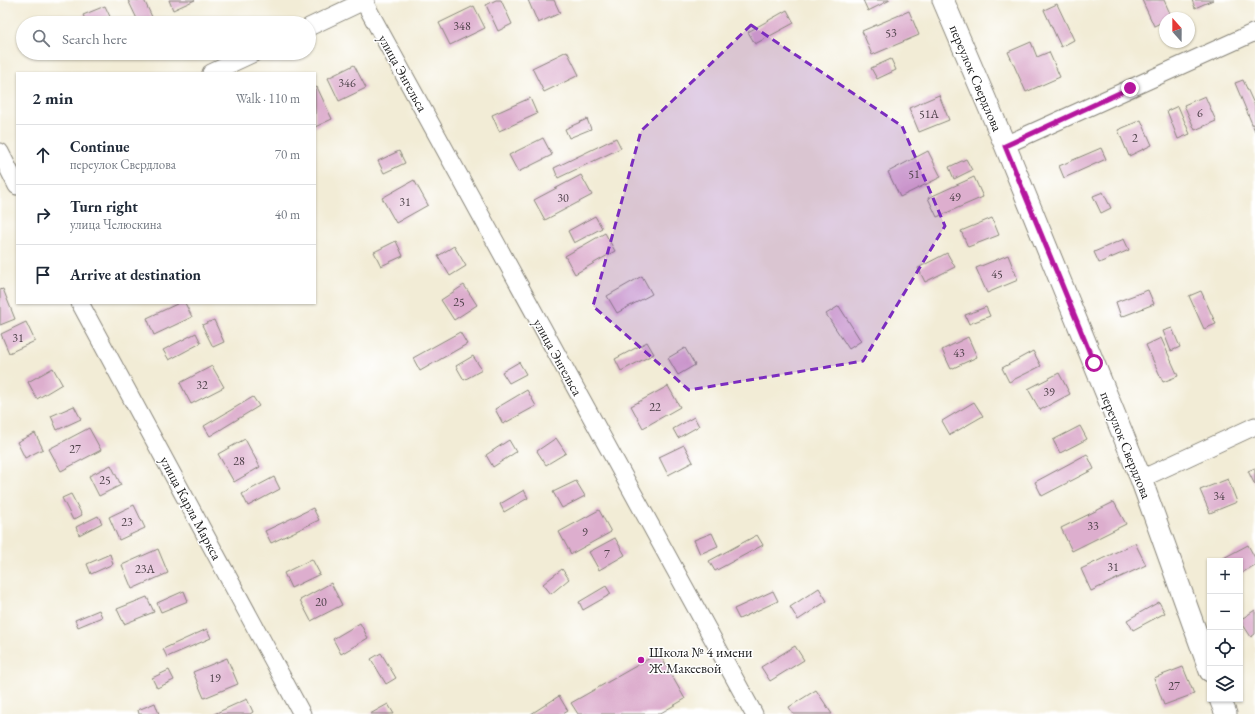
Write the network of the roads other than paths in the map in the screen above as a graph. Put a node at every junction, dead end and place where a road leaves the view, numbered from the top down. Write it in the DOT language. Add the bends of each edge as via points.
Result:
graph roads {
  1 [pos="364,0"];
  2 [pos="943,0"];
  3 [pos="316,24"];
  4 [pos="1255,32"];
  5 [pos="239,60"];
  6 [pos="213,72"];
  7 [pos="1005,146"];
  8 [pos="0,152"];
  9 [pos="8,168"];
  10 [pos="16,184"];
  11 [pos="81,304"];
  12 [pos="1255,426"];
  13 [pos="1141,479"];
  14 [pos="1208,666"];
  15 [pos="1221,702"];
  16 [pos="302,714"];
  17 [pos="754,714"];
  18 [pos="1226,714"];
  1 -- 3 [label="street"];
  1 -- 17 [label="street, улица Энгельса"];
  2 -- 7 [label="street, переулок Свердлова"];
  4 -- 7 [label="street"];
  5 -- 6 [label="street"];
  7 -- 13 [label="street, переулок Свердлова"];
  8 -- 9 [label="street"];
  9 -- 10 [label="street"];
  11 -- 16 [label="street, улица Карла Маркса"];
  12 -- 13 [label="street"];
  13 -- 14 [label="street, переулок Свердлова"];
  15 -- 18 [label="street"];
}
